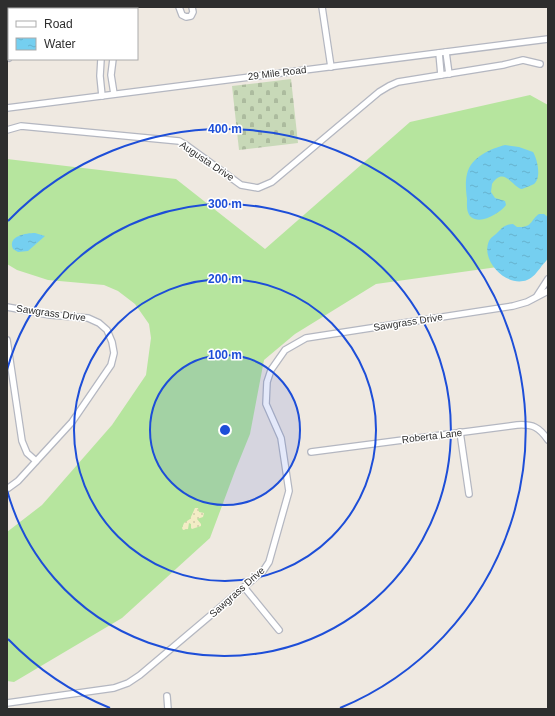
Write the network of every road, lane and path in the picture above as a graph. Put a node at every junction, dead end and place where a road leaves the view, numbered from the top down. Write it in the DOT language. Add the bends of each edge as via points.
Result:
graph roads {
  1 [pos="179,7"];
  2 [pos="192,7"];
  3 [pos="322,7"];
  4 [pos="548,39"];
  5 [pos="446,52"];
  6 [pos="439,53"];
  7 [pos="101,60"];
  8 [pos="113,60"];
  9 [pos="540,64"];
  10 [pos="330,66"];
  11 [pos="449,74"];
  12 [pos="441,75"];
  13 [pos="114,94"];
  14 [pos="102,96"];
  15 [pos="7,108"];
  16 [pos="7,130"];
  17 [pos="548,279"];
  18 [pos="548,291"];
  19 [pos="537,296"];
  20 [pos="7,307"];
  21 [pos="7,340"];
  22 [pos="460,432"];
  23 [pos="548,440"];
  24 [pos="311,452"];
  25 [pos="36,460"];
  26 [pos="7,489"];
  27 [pos="469,494"];
  28 [pos="244,587"];
  29 [pos="279,630"];
  30 [pos="167,696"];
  31 [pos="7,703"];
  32 [pos="168,709"];
  1 -- 2 [label="street" via="182,15 186,17 191,16"];
  3 -- 10 [label="street"];
  4 -- 5 [label="street, 29 Mile Road"];
  5 -- 6 [label="street, 29 Mile Road"];
  5 -- 11 [label="street"];
  6 -- 10 [label="street, 29 Mile Road"];
  6 -- 12 [label="street"];
  7 -- 14 [label="street"];
  8 -- 13 [label="street" via="111,75"];
  9 -- 11 [label="street, Augusta Drive" via="523,60"];
  10 -- 13 [label="street, 29 Mile Road"];
  11 -- 12 [label="street, Augusta Drive"];
  12 -- 16 [label="street, Augusta Drive" via="398,82 379,92 272,182 258,188 241,185 178,141 22,126"];
  13 -- 14 [label="street, 29 Mile Road"];
  14 -- 15 [label="street, 29 Mile Road"];
  17 -- 19 [label="street"];
  18 -- 19 [label="street, Sawgrass Drive"];
  19 -- 28 [label="street, Sawgrass Drive" via="513,306 306,338 285,350 270,370 266,404 281,438 288,498 269,562 263,571"];
  20 -- 25 [label="street, Sawgrass Drive" via="50,315 88,318 107,330 112,342 114,353 111,365 72,422"];
  21 -- 25 [label="street" via="22,441 27,453"];
  22 -- 23 [label="street, Roberta Lane" via="528,425 543,433"];
  22 -- 24 [label="street, Roberta Lane"];
  22 -- 27 [label="street"];
  25 -- 26 [label="street, Sawgrass Drive" via="18,481"];
  28 -- 29 [label="street"];
  28 -- 31 [label="street, Sawgrass Drive" via="128,683 114,688"];
  30 -- 32 [label="street"];
}
